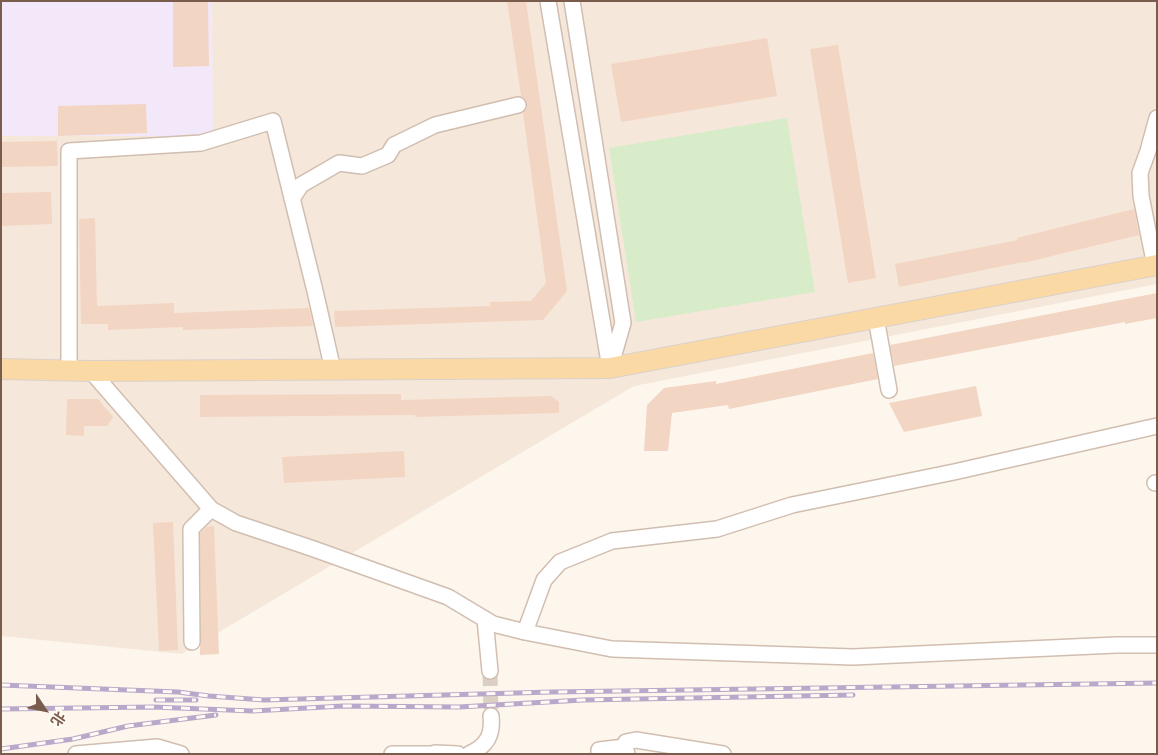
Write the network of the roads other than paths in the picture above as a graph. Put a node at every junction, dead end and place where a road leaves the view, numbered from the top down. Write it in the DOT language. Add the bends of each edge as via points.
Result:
graph roads {
  1 [pos="548,1"];
  2 [pos="572,1"];
  3 [pos="518,105"];
  4 [pos="1157,118"];
  5 [pos="292,199"];
  6 [pos="1156,265"];
  7 [pos="876,318"];
  8 [pos="610,368"];
  9 [pos="1,369"];
  10 [pos="332,370"];
  11 [pos="69,371"];
  12 [pos="91,371"];
  13 [pos="889,390"];
  14 [pos="1157,426"];
  15 [pos="211,509"];
  16 [pos="485,619"];
  17 [pos="526,632"];
  18 [pos="192,642"];
  19 [pos="1157,645"];
  20 [pos="490,671"];
  21 [pos="491,716"];
  22 [pos="626,750"];
  23 [pos="435,753"];
  24 [pos="76,754"];
  25 [pos="181,754"];
  26 [pos="392,754"];
  27 [pos="458,754"];
  28 [pos="469,754"];
  29 [pos="599,754"];
  30 [pos="723,754"];
  1 -- 8 [label="street"];
  2 -- 8 [label="street" via="623,323"];
  3 -- 5 [label="street" via="434,125 394,145 388,155 362,166 339,163 301,185"];
  4 -- 6 [label="street" via="1140,173 1141,196"];
  5 -- 10 [label="street"];
  5 -- 11 [label="street" via="273,121 201,143 69,152"];
  6 -- 7 [label="main road"];
  7 -- 8 [label="main road"];
  7 -- 13 [label="street"];
  8 -- 10 [label="main road"];
  9 -- 11 [label="main road"];
  10 -- 12 [label="main road"];
  11 -- 12 [label="main road"];
  12 -- 15 [label="street"];
  14 -- 17 [label="street" via="792,505 717,528 612,541 560,562 544,580"];
  15 -- 16 [label="street" via="236,523 448,596"];
  15 -- 18 [label="street" via="191,529"];
  16 -- 17 [label="street"];
  16 -- 20 [label="street"];
  17 -- 19 [label="street" via="612,649 853,657"];
  21 -- 28 [label="street" via="492,726 485,744"];
  22 -- 29 [label="street" via="598,750"];
  22 -- 30 [label="street" via="626,742 636,740"];
  23 -- 26 [label="street"];
  23 -- 27 [label="street"];
  24 -- 25 [label="street" via="158,747"];
}
